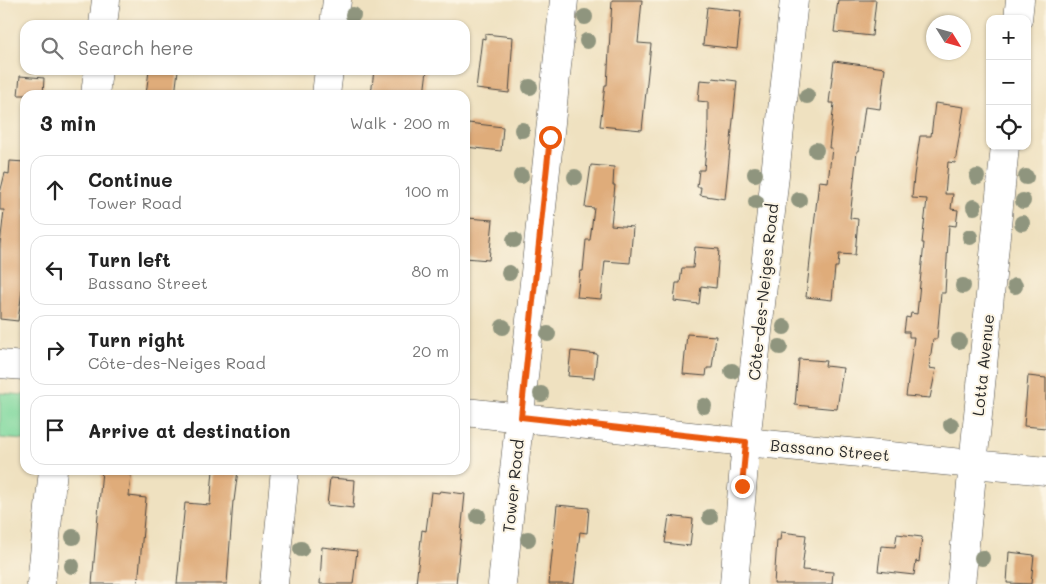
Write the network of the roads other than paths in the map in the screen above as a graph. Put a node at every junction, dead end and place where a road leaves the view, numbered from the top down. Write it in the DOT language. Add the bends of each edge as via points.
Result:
graph roads {
  1 [pos="106,0"];
  2 [pos="337,0"];
  3 [pos="564,0"];
  4 [pos="794,0"];
  5 [pos="1020,0"];
  6 [pos="1018,15"];
  7 [pos="104,20"];
  8 [pos="335,20"];
  9 [pos="97,75"];
  10 [pos="328,75"];
  11 [pos="96,90"];
  12 [pos="327,90"];
  13 [pos="1005,150"];
  14 [pos="0,364"];
  15 [pos="20,366"];
  16 [pos="470,412"];
  17 [pos="521,417"];
  18 [pos="746,442"];
  19 [pos="973,462"];
  20 [pos="1046,471"];
  21 [pos="52,475"];
  22 [pos="285,475"];
  23 [pos="41,584"];
  24 [pos="274,584"];
  25 [pos="502,584"];
  26 [pos="734,584"];
  27 [pos="961,584"];
  1 -- 7 [label="street"];
  2 -- 8 [label="street"];
  3 -- 17 [label="street, Tower Road"];
  4 -- 18 [label="street, Côte-des-Neiges Road"];
  5 -- 6 [label="street"];
  9 -- 11 [label="street"];
  10 -- 12 [label="street"];
  13 -- 19 [label="street, Lotta Avenue"];
  14 -- 15 [label="street"];
  16 -- 17 [label="street, Bassano Street"];
  17 -- 18 [label="street, Bassano Street"];
  17 -- 25 [label="street, Tower Road"];
  18 -- 19 [label="street, Bassano Street"];
  18 -- 26 [label="street, Côte-des-Neiges Road"];
  19 -- 20 [label="street, Bassano Street"];
  19 -- 27 [label="street, Lotta Avenue"];
  21 -- 23 [label="street"];
  22 -- 24 [label="street"];
}
